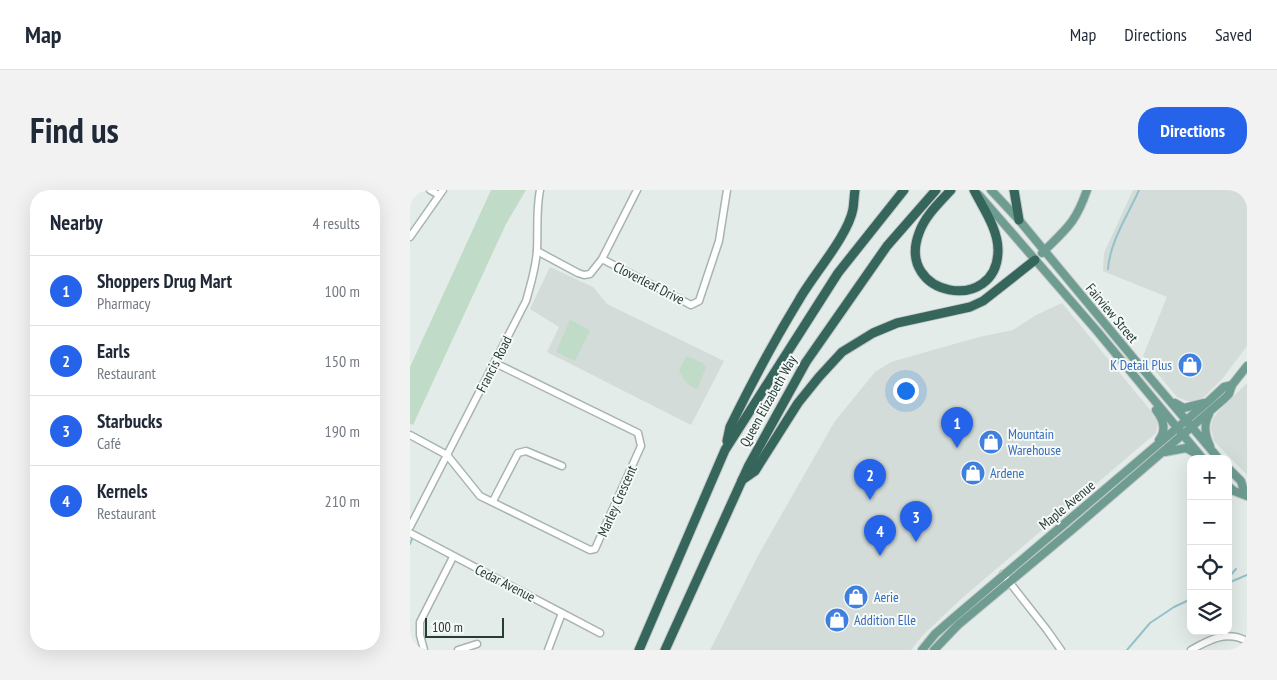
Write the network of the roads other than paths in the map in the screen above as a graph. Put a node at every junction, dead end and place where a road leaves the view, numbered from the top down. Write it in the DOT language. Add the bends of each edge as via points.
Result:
graph roads {
  1 [pos="430,190"];
  2 [pos="540,190"];
  3 [pos="637,190"];
  4 [pos="727,190"];
  5 [pos="855,190"];
  6 [pos="904,190"];
  7 [pos="936,190"];
  8 [pos="951,190"];
  9 [pos="974,190"];
  10 [pos="991,190"];
  11 [pos="1014,190"];
  12 [pos="1088,190"];
  13 [pos="441,192"];
  14 [pos="1019,220"];
  15 [pos="410,237"];
  16 [pos="537,251"];
  17 [pos="1044,251"];
  18 [pos="602,259"];
  19 [pos="1035,260"];
  20 [pos="495,363"];
  21 [pos="1247,366"];
  22 [pos="1138,381"];
  23 [pos="1160,390"];
  24 [pos="1213,404"];
  25 [pos="1186,420"];
  26 [pos="1177,428"];
  27 [pos="1192,428"];
  28 [pos="410,435"];
  29 [pos="1183,435"];
  30 [pos="1153,448"];
  31 [pos="725,450"];
  32 [pos="1212,450"];
  33 [pos="447,455"];
  34 [pos="1159,455"];
  35 [pos="1198,455"];
  36 [pos="1200,455"];
  37 [pos="1216,455"];
  38 [pos="562,466"];
  39 [pos="1232,472"];
  40 [pos="742,480"];
  41 [pos="1232,489"];
  42 [pos="1246,495"];
  43 [pos="493,501"];
  44 [pos="410,527"];
  45 [pos="410,533"];
  46 [pos="453,557"];
  47 [pos="1003,574"];
  48 [pos="1009,583"];
  49 [pos="562,613"];
  50 [pos="600,633"];
  51 [pos="1247,641"];
  52 [pos="477,644"];
  53 [pos="424,650"];
  54 [pos="458,650"];
  55 [pos="548,650"];
  56 [pos="639,650"];
  57 [pos="665,650"];
  58 [pos="922,650"];
  59 [pos="934,650"];
  60 [pos="1061,650"];
  61 [pos="1191,650"];
  1 -- 13 [label="street"];
  2 -- 16 [label="street, Francis Road"];
  3 -- 18 [label="street"];
  4 -- 18 [label="street, Cloverleaf Drive" via="719,242 699,301 695,304 691,305"];
  5 -- 31 [label="highway" via="847,226 770,348 730,427"];
  6 -- 31 [label="highway, Queen Elizabeth Way" via="838,273"];
  7 -- 40 [label="highway, Queen Elizabeth Way" via="887,246 806,362"];
  8 -- 9 [label="highway" via="924,223 917,238 916,252 920,267 931,282 946,290 958,291 983,282 992,272 998,256 995,235"];
  9 -- 19 [label="main road, Fairview Street"];
  10 -- 14 [label="main road, Fairview Street"];
  11 -- 14 [label="highway"];
  12 -- 17 [label="main road" via="1074,221"];
  13 -- 15 [label="street"];
  14 -- 17 [label="main road, Fairview Street"];
  16 -- 18 [label="street" via="584,275 594,271"];
  16 -- 20 [label="street, Francis Road" via="526,300"];
  17 -- 19 [label="main road"];
  17 -- 23 [label="main road, Fairview Street"];
  19 -- 22 [label="main road, Fairview Street"];
  19 -- 40 [label="highway" via="983,301 970,307 897,323 842,352 798,404 755,471"];
  20 -- 33 [label="street, Francis Road"];
  20 -- 43 [label="street, Marley Crescent" via="638,433 641,446 595,549 590,550"];
  21 -- 24 [label="main road, Maple Avenue" via="1232,385 1224,387"];
  22 -- 26 [label="main road, Fairview Street"];
  22 -- 30 [label="main road" via="1163,423 1162,437"];
  23 -- 24 [label="main road" via="1181,407"];
  23 -- 25 [label="main road, Fairview Street"];
  24 -- 25 [label="main road, Maple Avenue"];
  24 -- 27 [label="main road, Maple Avenue"];
  24 -- 32 [label="main road" via="1205,422"];
  25 -- 26 [label="main road, Maple Avenue"];
  25 -- 27 [label="main road, Fairview Street"];
  26 -- 29 [label="main road, Fairview Street"];
  26 -- 30 [label="main road, Maple Avenue"];
  27 -- 29 [label="main road, Maple Avenue"];
  27 -- 32 [label="main road, Fairview Street"];
  28 -- 33 [label="street"];
  29 -- 34 [label="main road, Maple Avenue"];
  29 -- 36 [label="main road, Fairview Street"];
  30 -- 47 [label="main road, Maple Avenue"];
  31 -- 56 [label="highway, Queen Elizabeth Way"];
  32 -- 37 [label="main road, Fairview Street"];
  33 -- 43 [label="street, Marley Crescent" via="480,496"];
  33 -- 44 [label="street, Francis Road"];
  34 -- 35 [label="main road" via="1186,448"];
  34 -- 48 [label="main road, Maple Avenue"];
  38 -- 43 [label="street" via="522,451"];
  39 -- 42 [label="main road" via="1241,481"];
  40 -- 57 [label="highway, Queen Elizabeth Way"];
  41 -- 42 [label="main road"];
  45 -- 46 [label="street, Cedar Avenue"];
  46 -- 49 [label="street, Cedar Avenue"];
  46 -- 53 [label="street" via="420,622"];
  47 -- 48 [label="street"];
  47 -- 58 [label="main road, Maple Avenue" via="935,634"];
  48 -- 59 [label="main road, Maple Avenue" via="958,625"];
  48 -- 60 [label="street"];
  49 -- 50 [label="street, Cedar Avenue"];
  49 -- 55 [label="street"];
  51 -- 61 [label="street" via="1215,637"];
  52 -- 54 [label="street"];
}
